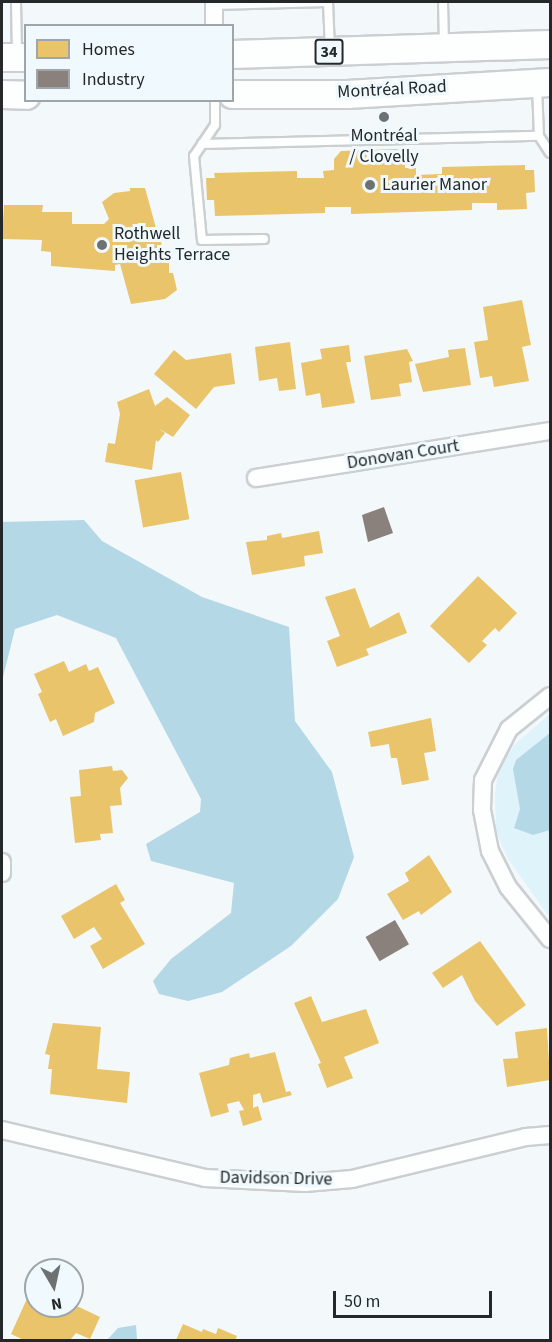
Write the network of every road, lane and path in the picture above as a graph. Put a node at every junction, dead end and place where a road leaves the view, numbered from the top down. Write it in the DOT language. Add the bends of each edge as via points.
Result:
graph roads {
  1 [pos="16,2"];
  2 [pos="443,2"];
  3 [pos="214,4"];
  4 [pos="214,24"];
  5 [pos="550,44"];
  6 [pos="495,47"];
  7 [pos="445,49"];
  8 [pos="330,52"];
  9 [pos="234,54"];
  10 [pos="15,57"];
  11 [pos="544,82"];
  12 [pos="496,84"];
  13 [pos="2,94"];
  14 [pos="234,94"];
  15 [pos="24,95"];
  16 [pos="215,102"];
  17 [pos="539,136"];
  18 [pos="202,144"];
  19 [pos="550,153"];
  20 [pos="264,239"];
  21 [pos="550,431"];
  22 [pos="256,478"];
  23 [pos="550,696"];
  24 [pos="2,862"];
  25 [pos="2,873"];
  26 [pos="550,939"];
  27 [pos="2,1130"];
  28 [pos="550,1135"];
  1 -- 10 [label="lane"];
  2 -- 7 [label="lane"];
  3 -- 4 [label="street"];
  3 -- 8 [label="lane" via="328,2"];
  5 -- 6 [label="main road, 34"];
  6 -- 7 [label="main road, 34"];
  6 -- 12 [label="main road"];
  7 -- 8 [label="main road, 34"];
  8 -- 9 [label="main road, 34"];
  11 -- 12 [label="main road, Montréal Road"];
  11 -- 17 [label="lane"];
  12 -- 14 [label="main road, Montréal Road" via="347,94"];
  13 -- 15 [label="main road"];
  16 -- 18 [label="lane" via="215,125"];
  17 -- 18 [label="lane"];
  17 -- 19 [label="lane"];
  18 -- 20 [label="lane" via="194,156 202,240"];
  21 -- 22 [label="street, Donovan Court"];
  23 -- 26 [label="street" via="509,729 483,780 482,810 490,851 508,887"];
  24 -- 25 [label="street"];
  27 -- 28 [label="street, Davidson Drive" via="205,1178 305,1183 352,1179 526,1137"];
}
